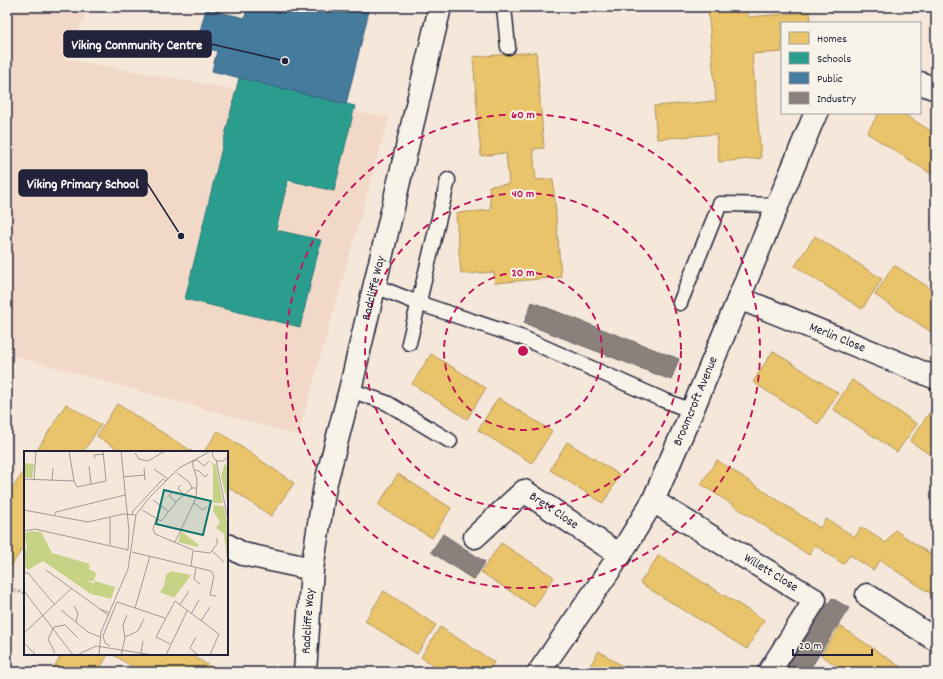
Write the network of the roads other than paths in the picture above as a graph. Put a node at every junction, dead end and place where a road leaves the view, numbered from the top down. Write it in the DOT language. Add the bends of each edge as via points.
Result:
graph roads {
  1 [pos="440,7"];
  2 [pos="504,7"];
  3 [pos="508,47"];
  4 [pos="921,83"];
  5 [pos="936,89"];
  6 [pos="816,114"];
  7 [pos="448,180"];
  8 [pos="777,205"];
  9 [pos="374,286"];
  10 [pos="739,298"];
  11 [pos="418,303"];
  12 [pos="680,303"];
  13 [pos="409,343"];
  14 [pos="936,378"];
  15 [pos="350,390"];
  16 [pos="692,411"];
  17 [pos="450,441"];
  18 [pos="653,501"];
  19 [pos="475,537"];
  20 [pos="228,546"];
  21 [pos="620,555"];
  22 [pos="312,569"];
  23 [pos="868,595"];
  24 [pos="936,640"];
  25 [pos="305,672"];
  26 [pos="539,672"];
  27 [pos="768,672"];
  1 -- 9 [label="street, Radcliffe Way"];
  2 -- 3 [label="lane"];
  4 -- 5 [label="street"];
  6 -- 8 [label="street, Broomcroft Avenue"];
  7 -- 11 [label="lane"];
  8 -- 10 [label="street, Broomcroft Avenue"];
  8 -- 12 [label="lane" via="720,204"];
  9 -- 11 [label="lane"];
  9 -- 15 [label="street, Radcliffe Way"];
  10 -- 14 [label="street, Merlin Close"];
  10 -- 16 [label="street, Broomcroft Avenue"];
  11 -- 13 [label="lane"];
  11 -- 16 [label="lane" via="523,338"];
  15 -- 17 [label="lane" via="387,403"];
  15 -- 22 [label="street, Radcliffe Way" via="325,486"];
  16 -- 18 [label="street, Broomcroft Avenue"];
  18 -- 21 [label="street, Broomcroft Avenue"];
  18 -- 27 [label="street, Willett Close" via="815,600"];
  19 -- 21 [label="street, Brett Close" via="524,491"];
  20 -- 22 [label="street, Radcliffe Way" via="243,554"];
  21 -- 26 [label="street, Broomcroft Avenue"];
  22 -- 25 [label="street, Radcliffe Way"];
  23 -- 24 [label="street"];
}
